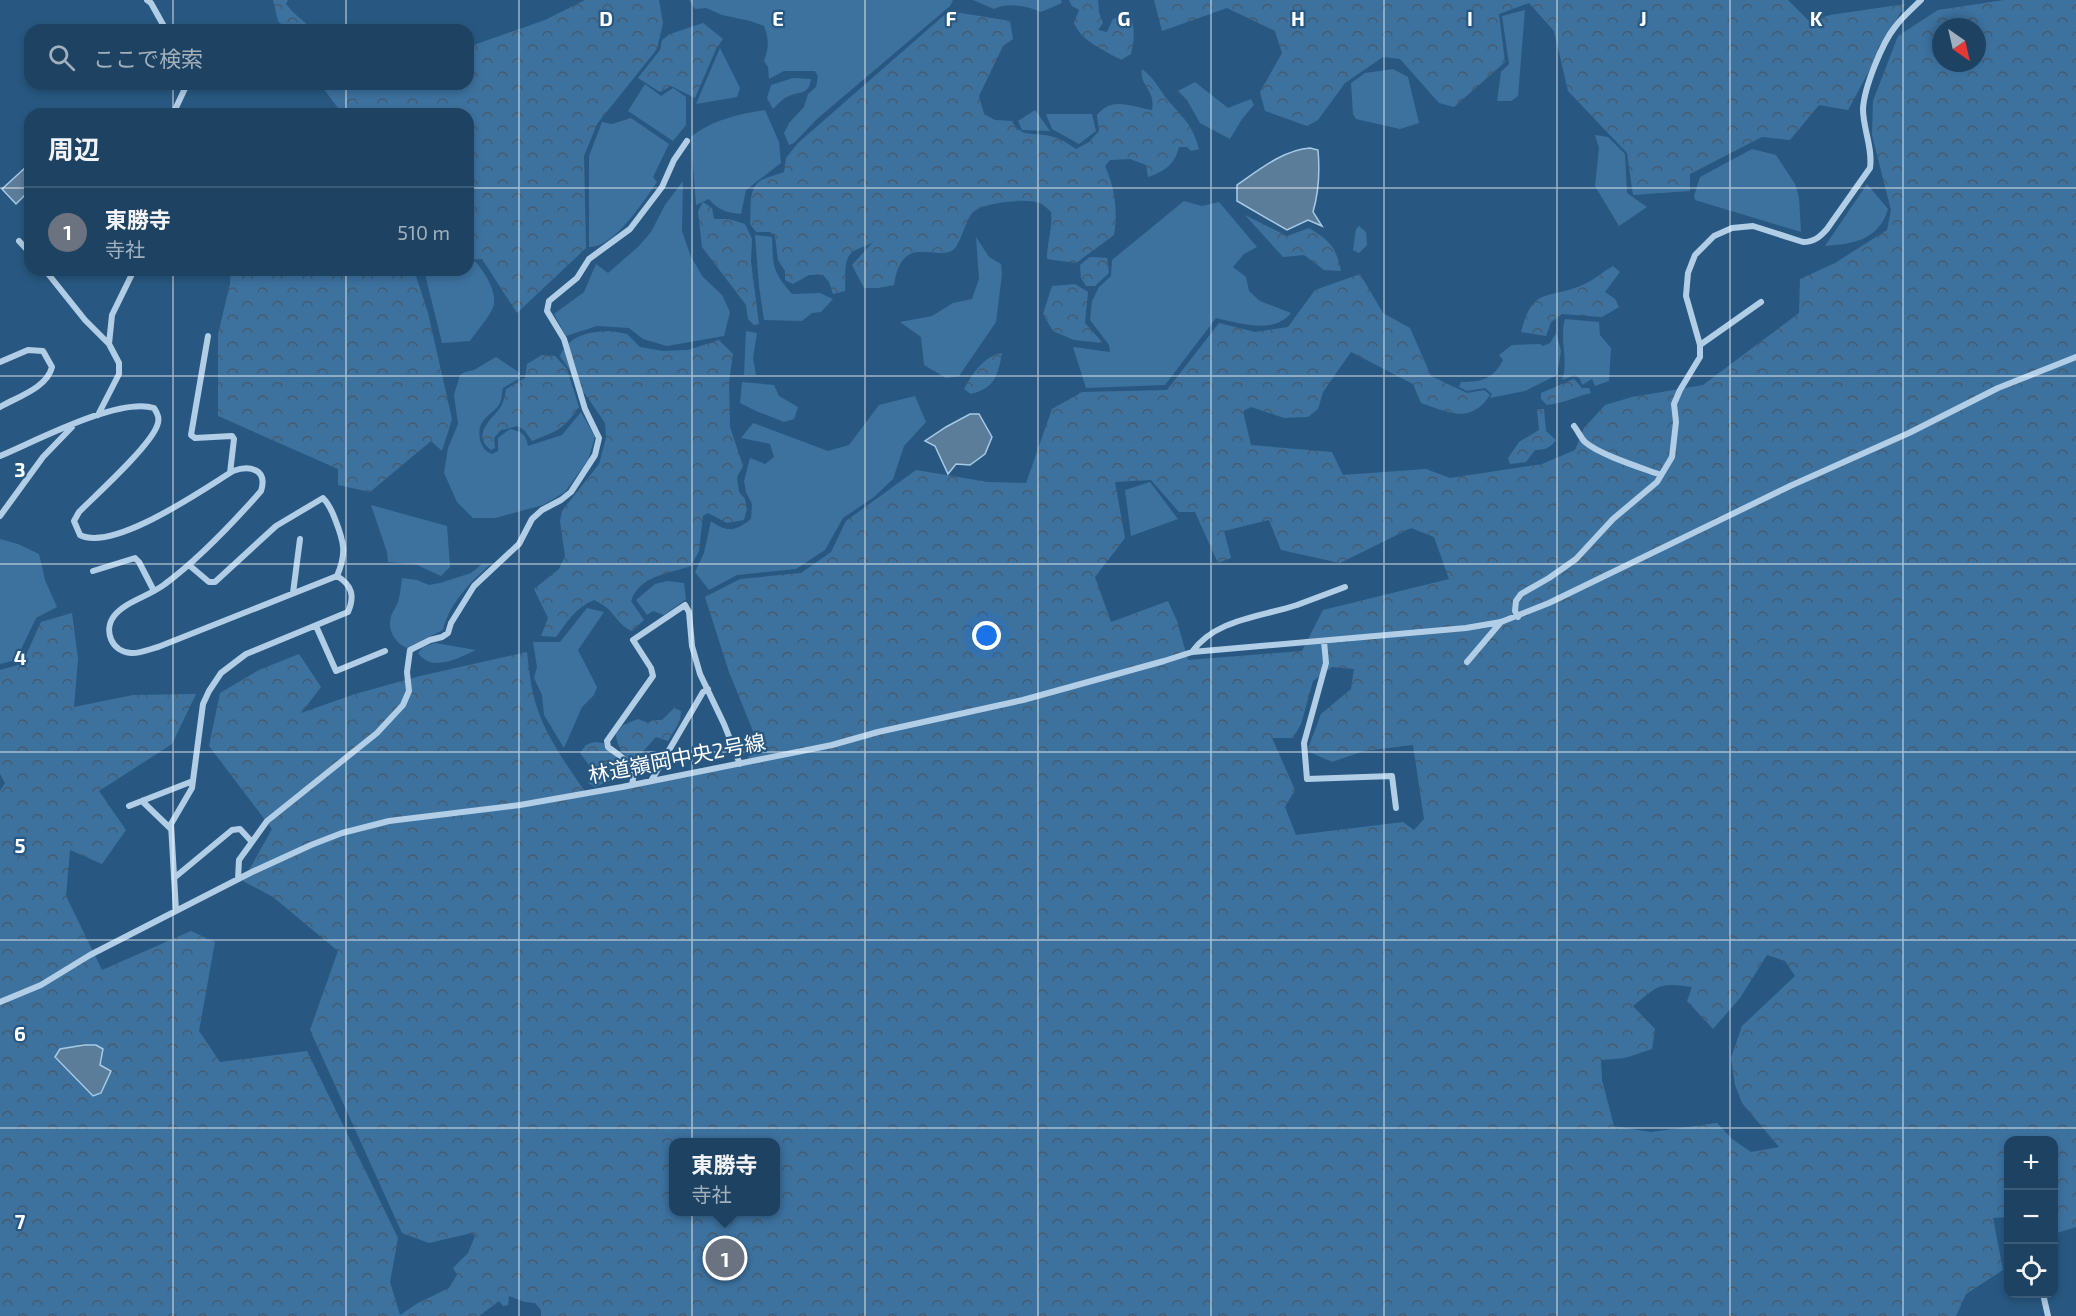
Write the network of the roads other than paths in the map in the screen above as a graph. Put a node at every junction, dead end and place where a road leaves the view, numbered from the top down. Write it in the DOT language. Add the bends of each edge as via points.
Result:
graph roads {
  1 [pos="147,0"];
  2 [pos="1921,0"];
  3 [pos="163,24"];
  4 [pos="184,90"];
  5 [pos="176,108"];
  6 [pos="687,141"];
  7 [pos="19,241"];
  8 [pos="24,246"];
  9 [pos="50,276"];
  10 [pos="131,276"];
  11 [pos="1761,302"];
  12 [pos="208,336"];
  13 [pos="109,344"];
  14 [pos="1700,345"];
  15 [pos="2076,357"];
  16 [pos="0,362"];
  17 [pos="0,407"];
  18 [pos="98,415"];
  19 [pos="75,424"];
  20 [pos="1574,426"];
  21 [pos="0,456"];
  22 [pos="230,473"];
  23 [pos="1661,475"];
  24 [pos="0,516"];
  25 [pos="300,539"];
  26 [pos="189,565"];
  27 [pos="93,571"];
  28 [pos="337,576"];
  29 [pos="1345,587"];
  30 [pos="154,591"];
  31 [pos="293,593"];
  32 [pos="1518,617"];
  33 [pos="1501,622"];
  34 [pos="315,626"];
  35 [pos="1324,641"];
  36 [pos="385,651"];
  37 [pos="1192,652"];
  38 [pos="1467,663"];
  39 [pos="708,689"];
  40 [pos="740,764"];
  41 [pos="193,782"];
  42 [pos="651,782"];
  43 [pos="632,785"];
  44 [pos="142,801"];
  45 [pos="129,806"];
  46 [pos="1396,808"];
  47 [pos="171,829"];
  48 [pos="252,842"];
  49 [pos="174,878"];
  50 [pos="238,879"];
  51 [pos="176,911"];
  52 [pos="0,1002"];
  53 [pos="2044,1298"];
  54 [pos="2048,1316"];
  1 -- 3 [label="street"];
  2 -- 14 [label="street" via="1895,26 1881,50 1866,94 1863,108 1872,159 1870,168 1821,236 1803,242 1753,226 1732,228 1714,236 1695,255 1686,296"];
  4 -- 5 [label="street"];
  6 -- 48 [label="street" via="657,194 630,230 589,259 577,278 549,302 547,310 564,339 585,409 599,438 595,456 571,492 532,519 519,544 474,586 448,633 410,650 409,691 403,705 377,733 267,821"];
  7 -- 8 [label="street"];
  9 -- 13 [label="street"];
  10 -- 13 [label="street" via="112,315"];
  11 -- 14 [label="street"];
  12 -- 22 [label="street" via="191,435 232,436"];
  13 -- 18 [label="street" via="119,363 119,374"];
  14 -- 23 [label="street" via="1700,357 1674,405 1672,458"];
  15 -- 32 [label="street" via="1998,388"];
  16 -- 17 [label="street" via="28,350 43,351 52,367 43,382"];
  18 -- 19 [label="street"];
  18 -- 22 [label="street" via="145,405 154,408 158,415 157,425 144,446 79,512 74,521 76,529 88,539 142,525"];
  19 -- 21 [label="street"];
  19 -- 24 [label="street" via="44,457"];
  20 -- 23 [label="street" via="1590,445"];
  22 -- 26 [label="street" via="245,466 253,468 264,484"];
  23 -- 32 [label="street" via="1576,559 1521,594 1516,601"];
  25 -- 31 [label="street"];
  26 -- 28 [label="street" via="209,582 215,582 276,526 323,498 344,541"];
  26 -- 30 [label="street"];
  27 -- 30 [label="street" via="135,558"];
  28 -- 31 [label="street"];
  28 -- 34 [label="street" via="352,591 351,607 348,612"];
  29 -- 37 [label="street" via="1233,622 1201,640"];
  30 -- 31 [label="street" via="122,608 110,623 113,645 122,651 133,654 158,647"];
  32 -- 33 [label="street"];
  33 -- 35 [label="street"];
  33 -- 38 [label="street"];
  34 -- 36 [label="street" via="336,671"];
  34 -- 41 [label="street" via="246,654 220,673 203,704"];
  35 -- 37 [label="street"];
  35 -- 46 [label="street" via="1326,663 1304,743 1307,778 1392,776"];
  37 -- 40 [label="street, 林道嶺岡中央2号線" via="1023,700"];
  39 -- 40 [label="street"];
  39 -- 42 [label="street"];
  39 -- 43 [label="street" via="692,646 685,605 633,640 653,676 607,741 608,747 635,767"];
  40 -- 42 [label="street, 林道嶺岡中央2号線"];
  41 -- 44 [label="street"];
  41 -- 47 [label="street"];
  42 -- 43 [label="street, 林道嶺岡中央2号線"];
  43 -- 50 [label="street, 林道嶺岡中央2号線" via="520,806 389,821 321,841"];
  44 -- 45 [label="street"];
  44 -- 47 [label="street"];
  47 -- 49 [label="street"];
  48 -- 49 [label="street" via="240,829 232,830"];
  48 -- 50 [label="street" via="239,860"];
  49 -- 51 [label="street"];
  50 -- 51 [label="street, 林道嶺岡中央2号線"];
  51 -- 52 [label="street, 林道嶺岡中央2号線" via="41,985"];
  53 -- 54 [label="street"];
}
